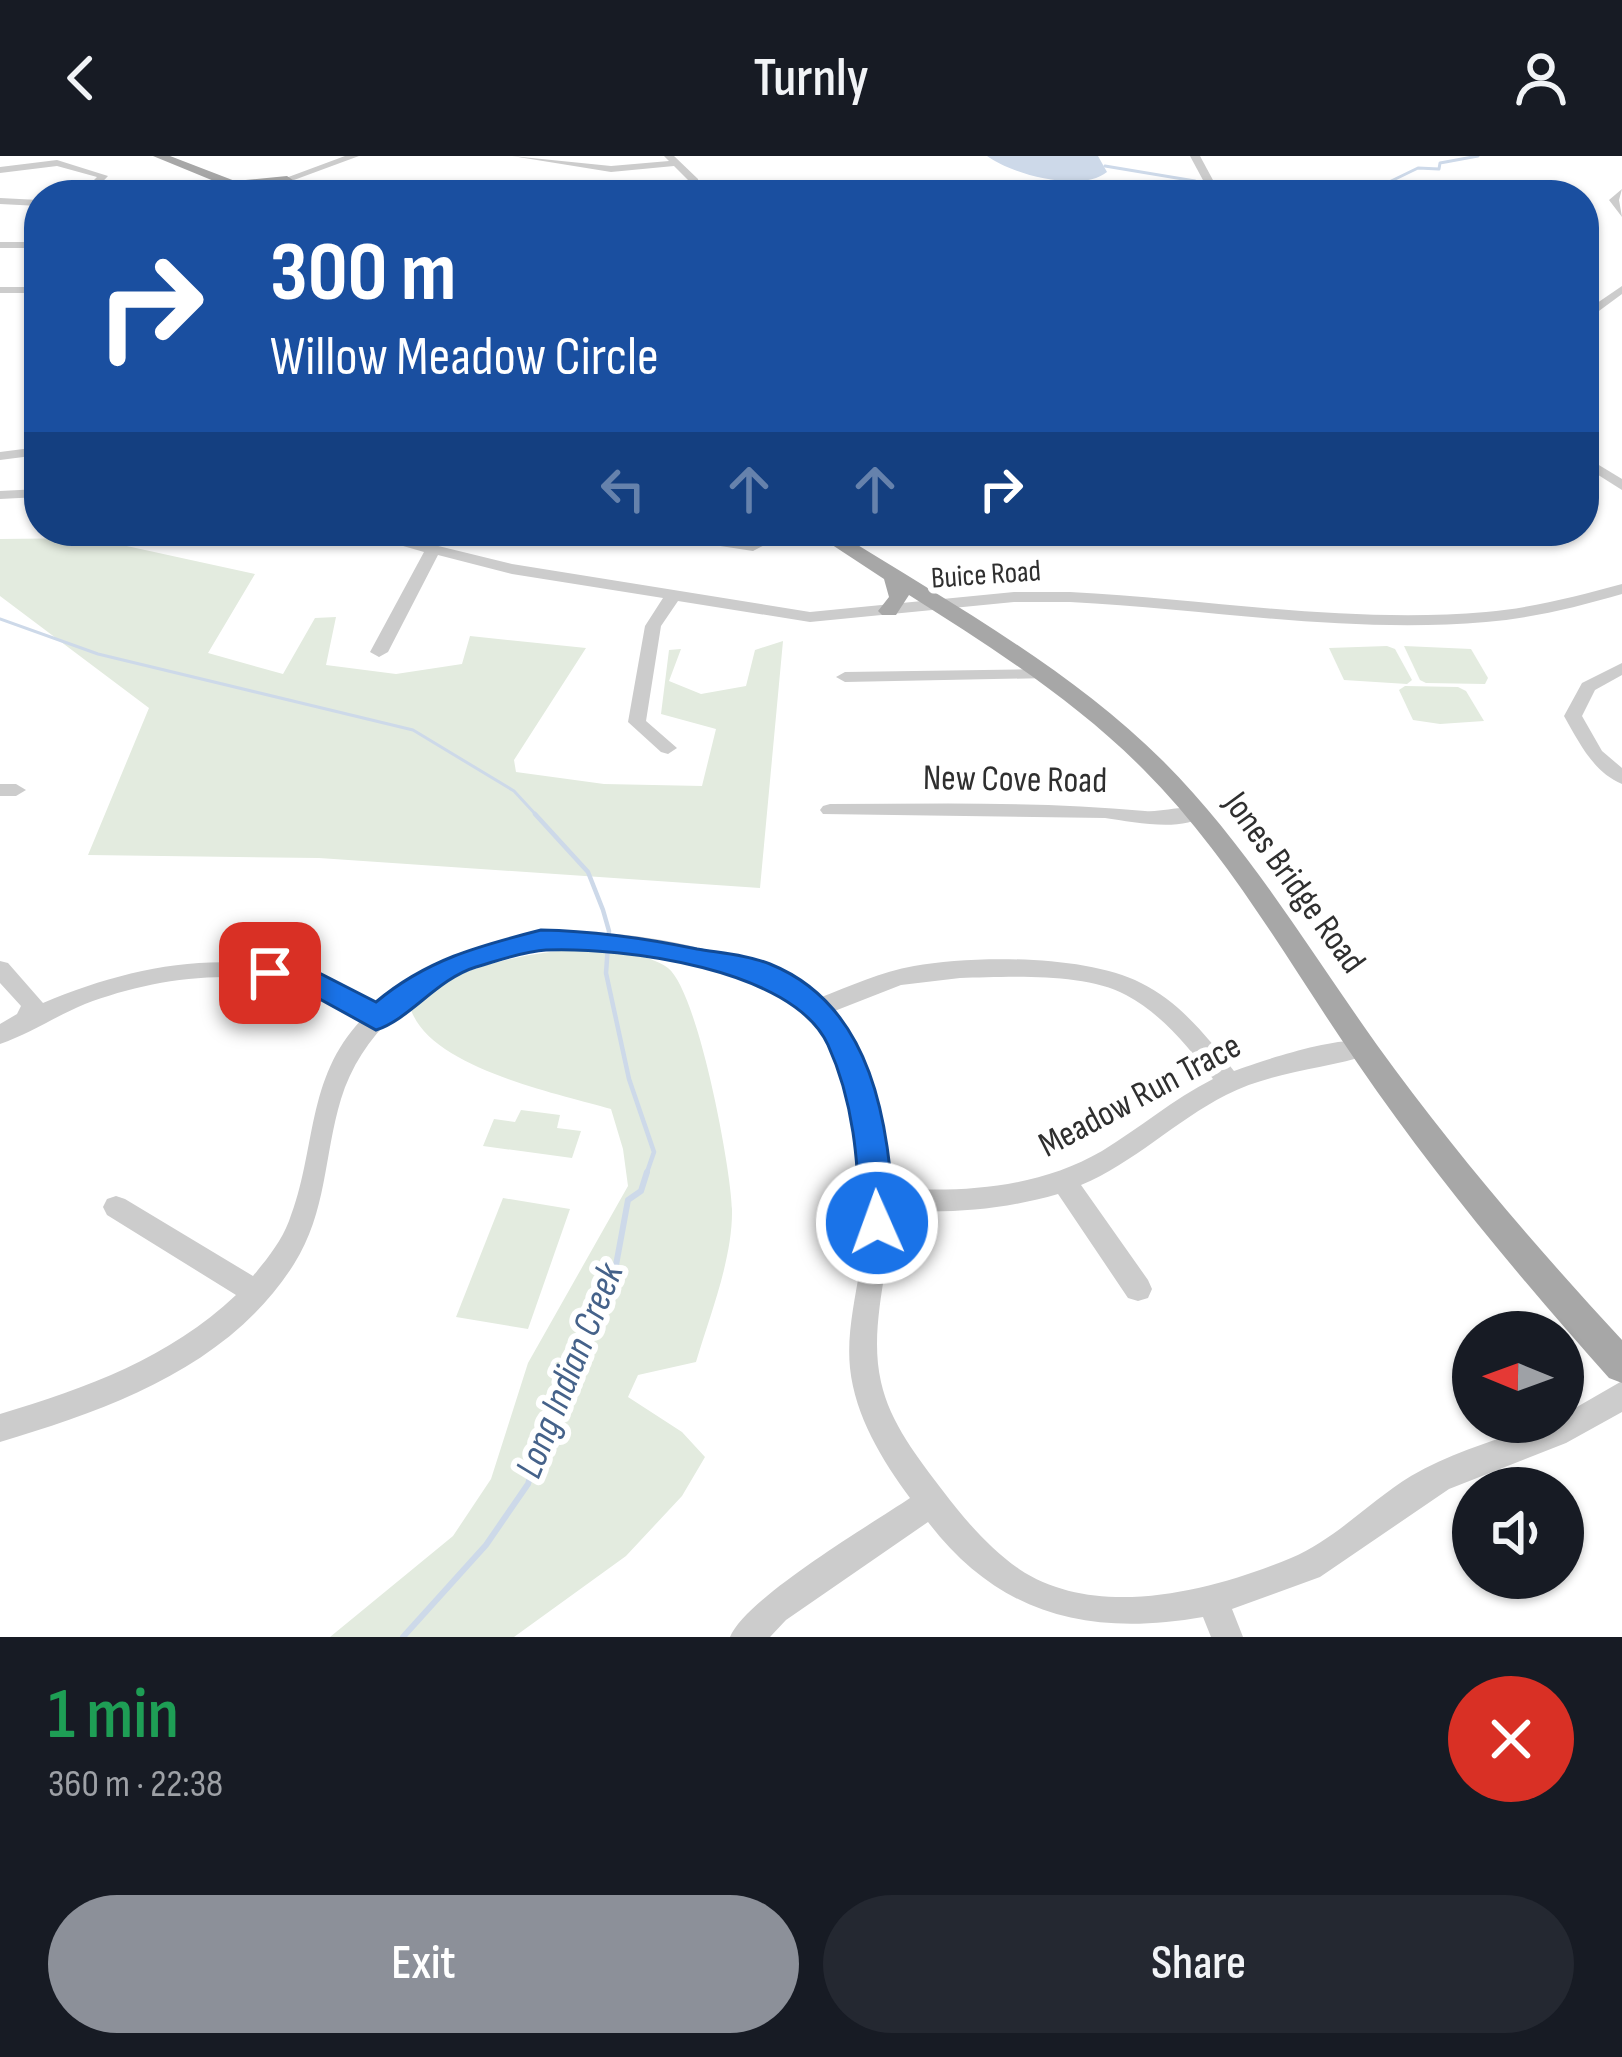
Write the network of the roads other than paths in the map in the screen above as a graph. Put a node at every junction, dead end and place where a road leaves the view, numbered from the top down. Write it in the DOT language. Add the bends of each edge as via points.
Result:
graph roads {
  1 [pos="94,156"];
  2 [pos="158,156"];
  3 [pos="354,156"];
  4 [pos="517,156"];
  5 [pos="535,157"];
  6 [pos="672,159"];
  7 [pos="40,160"];
  8 [pos="64,164"];
  9 [pos="0,170"];
  10 [pos="99,180"];
  11 [pos="223,180"];
  12 [pos="287,180"];
  13 [pos="694,180"];
  14 [pos="1622,192"];
  15 [pos="1622,214"];
  16 [pos="421,546"];
  17 [pos="844,546"];
  18 [pos="433,549"];
  19 [pos="894,578"];
  20 [pos="1622,590"];
  21 [pos="674,596"];
  22 [pos="937,605"];
  23 [pos="889,611"];
  24 [pos="1007,650"];
  25 [pos="379,652"];
  26 [pos="1622,668"];
  27 [pos="999,673"];
  28 [pos="1043,674"];
  29 [pos="845,677"];
  30 [pos="668,748"];
  31 [pos="1622,778"];
  32 [pos="830,810"];
  33 [pos="1197,814"];
  34 [pos="0,969"];
  35 [pos="818,1008"];
  36 [pos="376,1018"];
  37 [pos="12,1023"];
  38 [pos="0,1035"];
  39 [pos="1363,1048"];
  40 [pos="1229,1082"];
  41 [pos="1064,1181"];
  42 [pos="878,1198"];
  43 [pos="116,1207"];
  44 [pos="1138,1289"];
  45 [pos="257,1293"];
  46 [pos="1622,1366"];
  47 [pos="1622,1395"];
  48 [pos="0,1428"];
  49 [pos="932,1501"];
  50 [pos="1212,1599"];
  51 [pos="746,1637"];
  52 [pos="1227,1637"];
  1 -- 8 [label="street"];
  2 -- 11 [label="main road"];
  3 -- 12 [label="street"];
  4 -- 5 [label="street"];
  5 -- 6 [label="street" via="611,169"];
  6 -- 13 [label="street"];
  7 -- 8 [label="street"];
  7 -- 9 [label="street"];
  8 -- 10 [label="street"];
  14 -- 15 [label="street" via="1614,204"];
  16 -- 18 [label="street, Buice Road"];
  17 -- 19 [label="main road, Jones Bridge Road"];
  18 -- 21 [label="street, Buice Road"];
  18 -- 25 [label="street"];
  19 -- 22 [label="main road, Jones Bridge Road"];
  19 -- 23 [label="main road" via="899,597"];
  20 -- 22 [label="street, Buice Road" via="1544,612 1454,619 1106,598"];
  21 -- 23 [label="street, Buice Road" via="810,617"];
  21 -- 30 [label="street" via="653,626 637,722"];
  22 -- 23 [label="street, Buice Road"];
  22 -- 24 [label="main road, Jones Bridge Road"];
  24 -- 27 [label="street"];
  24 -- 28 [label="main road, Jones Bridge Road"];
  26 -- 31 [label="street" via="1588,687 1573,716 1595,754"];
  27 -- 28 [label="street"];
  27 -- 29 [label="street"];
  28 -- 33 [label="main road, Jones Bridge Road" via="1111,727"];
  32 -- 33 [label="street, New Cove Road"];
  33 -- 39 [label="main road, Jones Bridge Road"];
  34 -- 37 [label="street" via="33,1005"];
  35 -- 36 [label="street" via="740,965 564,938 461,961"];
  35 -- 40 [label="street" via="921,972 1092,974 1159,1003"];
  35 -- 42 [label="street" via="842,1040 860,1087"];
  36 -- 37 [label="street" via="311,982 223,969 127,982"];
  36 -- 45 [label="street" via="333,1085 306,1217"];
  37 -- 38 [label="street"];
  39 -- 40 [label="street, Meadow Run Trace"];
  39 -- 46 [label="main road, Jones Bridge Road" via="1474,1198"];
  40 -- 41 [label="street, Meadow Run Trace"];
  41 -- 42 [label="street, Meadow Run Trace" via="974,1201"];
  41 -- 44 [label="street"];
  42 -- 49 [label="street" via="864,1371 884,1430"];
  43 -- 45 [label="street"];
  45 -- 48 [label="street" via="203,1342 138,1382"];
  47 -- 50 [label="street" via="1567,1431 1432,1481 1314,1564"];
  49 -- 50 [label="street" via="987,1563 1058,1603 1136,1615"];
  49 -- 51 [label="street"];
  50 -- 52 [label="street"];
}
